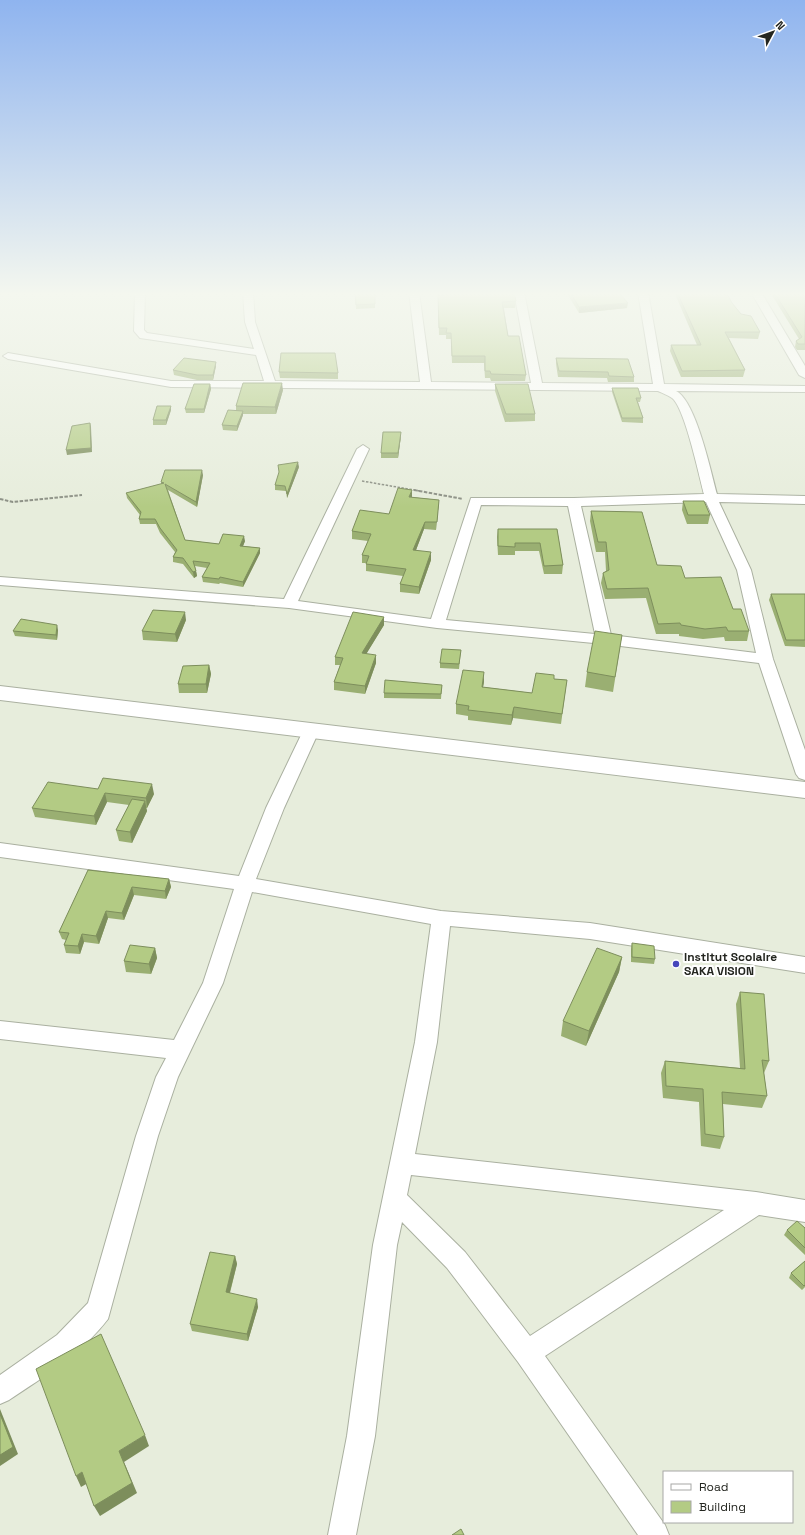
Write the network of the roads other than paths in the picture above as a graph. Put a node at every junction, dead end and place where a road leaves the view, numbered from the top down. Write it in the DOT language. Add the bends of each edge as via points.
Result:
graph roads {
  1 [pos="50,364"];
  2 [pos="264,364"];
  3 [pos="423,364"];
  4 [pos="533,364"];
  5 [pos="655,364"];
  6 [pos="798,364"];
  7 [pos="805,375"];
  8 [pos="271,384"];
  9 [pos="426,385"];
  10 [pos="537,386"];
  11 [pos="659,387"];
  12 [pos="805,389"];
  13 [pos="363,449"];
  14 [pos="711,498"];
  15 [pos="805,500"];
  16 [pos="574,502"];
  17 [pos="0,581"];
  18 [pos="288,604"];
  19 [pos="437,624"];
  20 [pos="604,639"];
  21 [pos="765,659"];
  22 [pos="0,693"];
  23 [pos="311,731"];
  24 [pos="805,774"];
  25 [pos="805,790"];
  26 [pos="0,850"];
  27 [pos="245,884"];
  28 [pos="441,918"];
  29 [pos="805,965"];
  30 [pos="3,1034"];
  31 [pos="180,1050"];
  32 [pos="402,1163"];
  33 [pos="395,1199"];
  34 [pos="756,1203"];
  35 [pos="805,1211"];
  36 [pos="527,1353"];
  37 [pos="0,1391"];
  38 [pos="342,1535"];
  39 [pos="655,1535"];
  1 -- 8 [label="street" via="158,383"];
  2 -- 8 [label="street"];
  3 -- 9 [label="street"];
  4 -- 10 [label="street"];
  5 -- 11 [label="street"];
  6 -- 7 [label="street"];
  8 -- 9 [label="street"];
  9 -- 10 [label="street"];
  10 -- 11 [label="street"];
  11 -- 12 [label="street"];
  11 -- 14 [label="street" via="677,396 685,410 699,448"];
  13 -- 18 [label="street"];
  14 -- 15 [label="street"];
  14 -- 16 [label="street"];
  14 -- 21 [label="street" via="744,570"];
  16 -- 19 [label="street" via="476,501"];
  16 -- 20 [label="street"];
  17 -- 18 [label="street"];
  18 -- 19 [label="street"];
  19 -- 20 [label="street"];
  20 -- 21 [label="street"];
  21 -- 24 [label="street"];
  22 -- 23 [label="street"];
  23 -- 25 [label="street"];
  23 -- 27 [label="street" via="275,808"];
  26 -- 27 [label="street"];
  27 -- 28 [label="street"];
  27 -- 31 [label="street" via="214,983"];
  28 -- 29 [label="street" via="590,932"];
  28 -- 32 [label="street" via="426,1042"];
  30 -- 31 [label="street"];
  31 -- 37 [label="street" via="167,1078 147,1136 99,1310 90,1324 74,1338"];
  32 -- 33 [label="street"];
  32 -- 34 [label="street"];
  33 -- 36 [label="street" via="456,1260"];
  33 -- 38 [label="street" via="385,1245 361,1436"];
  34 -- 35 [label="street"];
  34 -- 36 [label="street"];
  36 -- 39 [label="street"];
}
